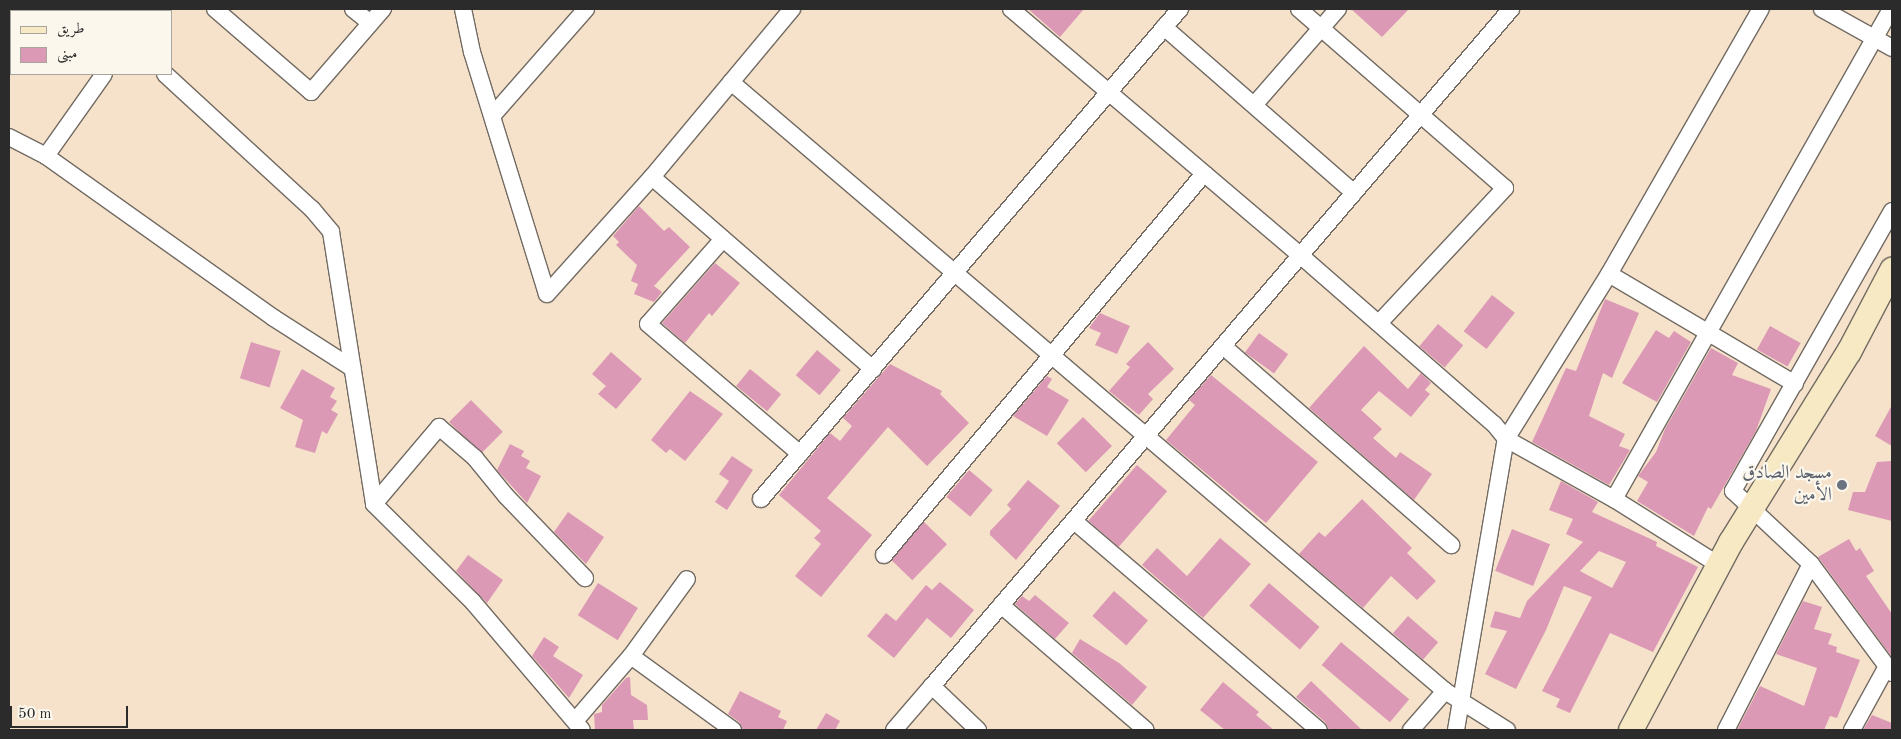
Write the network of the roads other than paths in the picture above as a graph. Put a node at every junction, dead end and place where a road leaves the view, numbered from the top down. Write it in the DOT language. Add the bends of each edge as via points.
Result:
graph roads {
  1 [pos="215,9"];
  2 [pos="353,9"];
  3 [pos="383,9"];
  4 [pos="463,9"];
  5 [pos="586,9"];
  6 [pos="792,9"];
  7 [pos="1180,9"];
  8 [pos="1299,9"];
  9 [pos="1338,9"];
  10 [pos="1511,9"];
  11 [pos="1761,9"];
  12 [pos="1822,9"];
  13 [pos="1891,9"];
  14 [pos="1022,12"];
  15 [pos="370,23"];
  16 [pos="1164,27"];
  17 [pos="1321,28"];
  18 [pos="1874,38"];
  19 [pos="1892,48"];
  20 [pos="103,75"];
  21 [pos="166,75"];
  22 [pos="731,82"];
  23 [pos="1109,93"];
  24 [pos="1256,104"];
  25 [pos="1421,114"];
  26 [pos="493,115"];
  27 [pos="9,138"];
  28 [pos="46,156"];
  29 [pos="1204,173"];
  30 [pos="652,177"];
  31 [pos="1354,193"];
  32 [pos="1892,211"];
  33 [pos="723,239"];
  34 [pos="1300,255"];
  35 [pos="1892,270"];
  36 [pos="1609,274"];
  37 [pos="954,275"];
  38 [pos="1379,323"];
  39 [pos="1708,332"];
  40 [pos="1222,346"];
  41 [pos="1049,355"];
  42 [pos="352,368"];
  43 [pos="873,369"];
  44 [pos="1795,384"];
  45 [pos="1146,436"];
  46 [pos="1506,438"];
  47 [pos="800,454"];
  48 [pos="761,499"];
  49 [pos="1614,499"];
  50 [pos="374,504"];
  51 [pos="1752,508"];
  52 [pos="1074,521"];
  53 [pos="1451,544"];
  54 [pos="884,555"];
  55 [pos="1811,564"];
  56 [pos="1719,565"];
  57 [pos="585,578"];
  58 [pos="687,579"];
  59 [pos="1001,605"];
  60 [pos="631,656"];
  61 [pos="1890,670"];
  62 [pos="932,686"];
  63 [pos="1445,691"];
  64 [pos="1460,703"];
  65 [pos="578,726"];
  66 [pos="733,730"];
  67 [pos="894,730"];
  68 [pos="978,730"];
  69 [pos="1146,730"];
  70 [pos="1319,730"];
  71 [pos="1411,730"];
  72 [pos="1456,730"];
  73 [pos="1507,730"];
  74 [pos="1631,730"];
  75 [pos="1726,730"];
  76 [pos="1852,730"];
  1 -- 15 [label="street" via="311,92"];
  2 -- 15 [label="street"];
  3 -- 15 [label="street"];
  4 -- 26 [label="street" via="472,52"];
  5 -- 26 [label="street"];
  6 -- 22 [label="street"];
  7 -- 16 [label="street"];
  8 -- 17 [label="street"];
  9 -- 17 [label="street"];
  10 -- 25 [label="street"];
  11 -- 36 [label="street"];
  12 -- 18 [label="street"];
  13 -- 18 [label="street"];
  14 -- 23 [label="street"];
  16 -- 23 [label="street"];
  16 -- 24 [label="street"];
  17 -- 24 [label="street"];
  17 -- 25 [label="street"];
  18 -- 19 [label="street"];
  18 -- 39 [label="street"];
  20 -- 28 [label="street"];
  21 -- 42 [label="street" via="312,209 331,232"];
  22 -- 30 [label="street"];
  22 -- 37 [label="street"];
  23 -- 29 [label="street"];
  23 -- 37 [label="street"];
  24 -- 31 [label="street"];
  25 -- 31 [label="street"];
  25 -- 38 [label="street" via="1505,188"];
  26 -- 30 [label="street" via="547,294"];
  27 -- 28 [label="street"];
  28 -- 42 [label="street" via="274,318"];
  29 -- 34 [label="street"];
  29 -- 41 [label="street"];
  30 -- 33 [label="street"];
  31 -- 34 [label="street"];
  32 -- 44 [label="street"];
  33 -- 43 [label="street"];
  33 -- 47 [label="street" via="648,324"];
  34 -- 38 [label="street"];
  34 -- 40 [label="street"];
  35 -- 51 [label="street" via="1849,352"];
  36 -- 39 [label="street"];
  36 -- 46 [label="street"];
  37 -- 41 [label="street"];
  37 -- 43 [label="street"];
  38 -- 46 [label="street"];
  39 -- 44 [label="street"];
  39 -- 49 [label="street"];
  40 -- 45 [label="street"];
  40 -- 53 [label="street"];
  41 -- 45 [label="street"];
  41 -- 54 [label="street"];
  42 -- 50 [label="street"];
  43 -- 47 [label="street"];
  44 -- 51 [label="street" via="1733,491"];
  45 -- 52 [label="street"];
  45 -- 63 [label="street"];
  46 -- 49 [label="street"];
  46 -- 64 [label="street"];
  47 -- 48 [label="street"];
  49 -- 56 [label="street"];
  50 -- 57 [label="street" via="439,427 475,458 506,496"];
  50 -- 65 [label="street" via="473,602"];
  51 -- 55 [label="street"];
  51 -- 56 [label="street"];
  52 -- 59 [label="street"];
  52 -- 70 [label="street"];
  55 -- 61 [label="street"];
  55 -- 75 [label="street"];
  56 -- 74 [label="street"];
  58 -- 60 [label="street"];
  59 -- 62 [label="street"];
  59 -- 69 [label="street"];
  60 -- 65 [label="street"];
  60 -- 66 [label="street"];
  61 -- 76 [label="street"];
  62 -- 67 [label="street"];
  62 -- 68 [label="street"];
  63 -- 64 [label="street"];
  63 -- 71 [label="street"];
  64 -- 72 [label="street"];
  64 -- 73 [label="street"];
}
